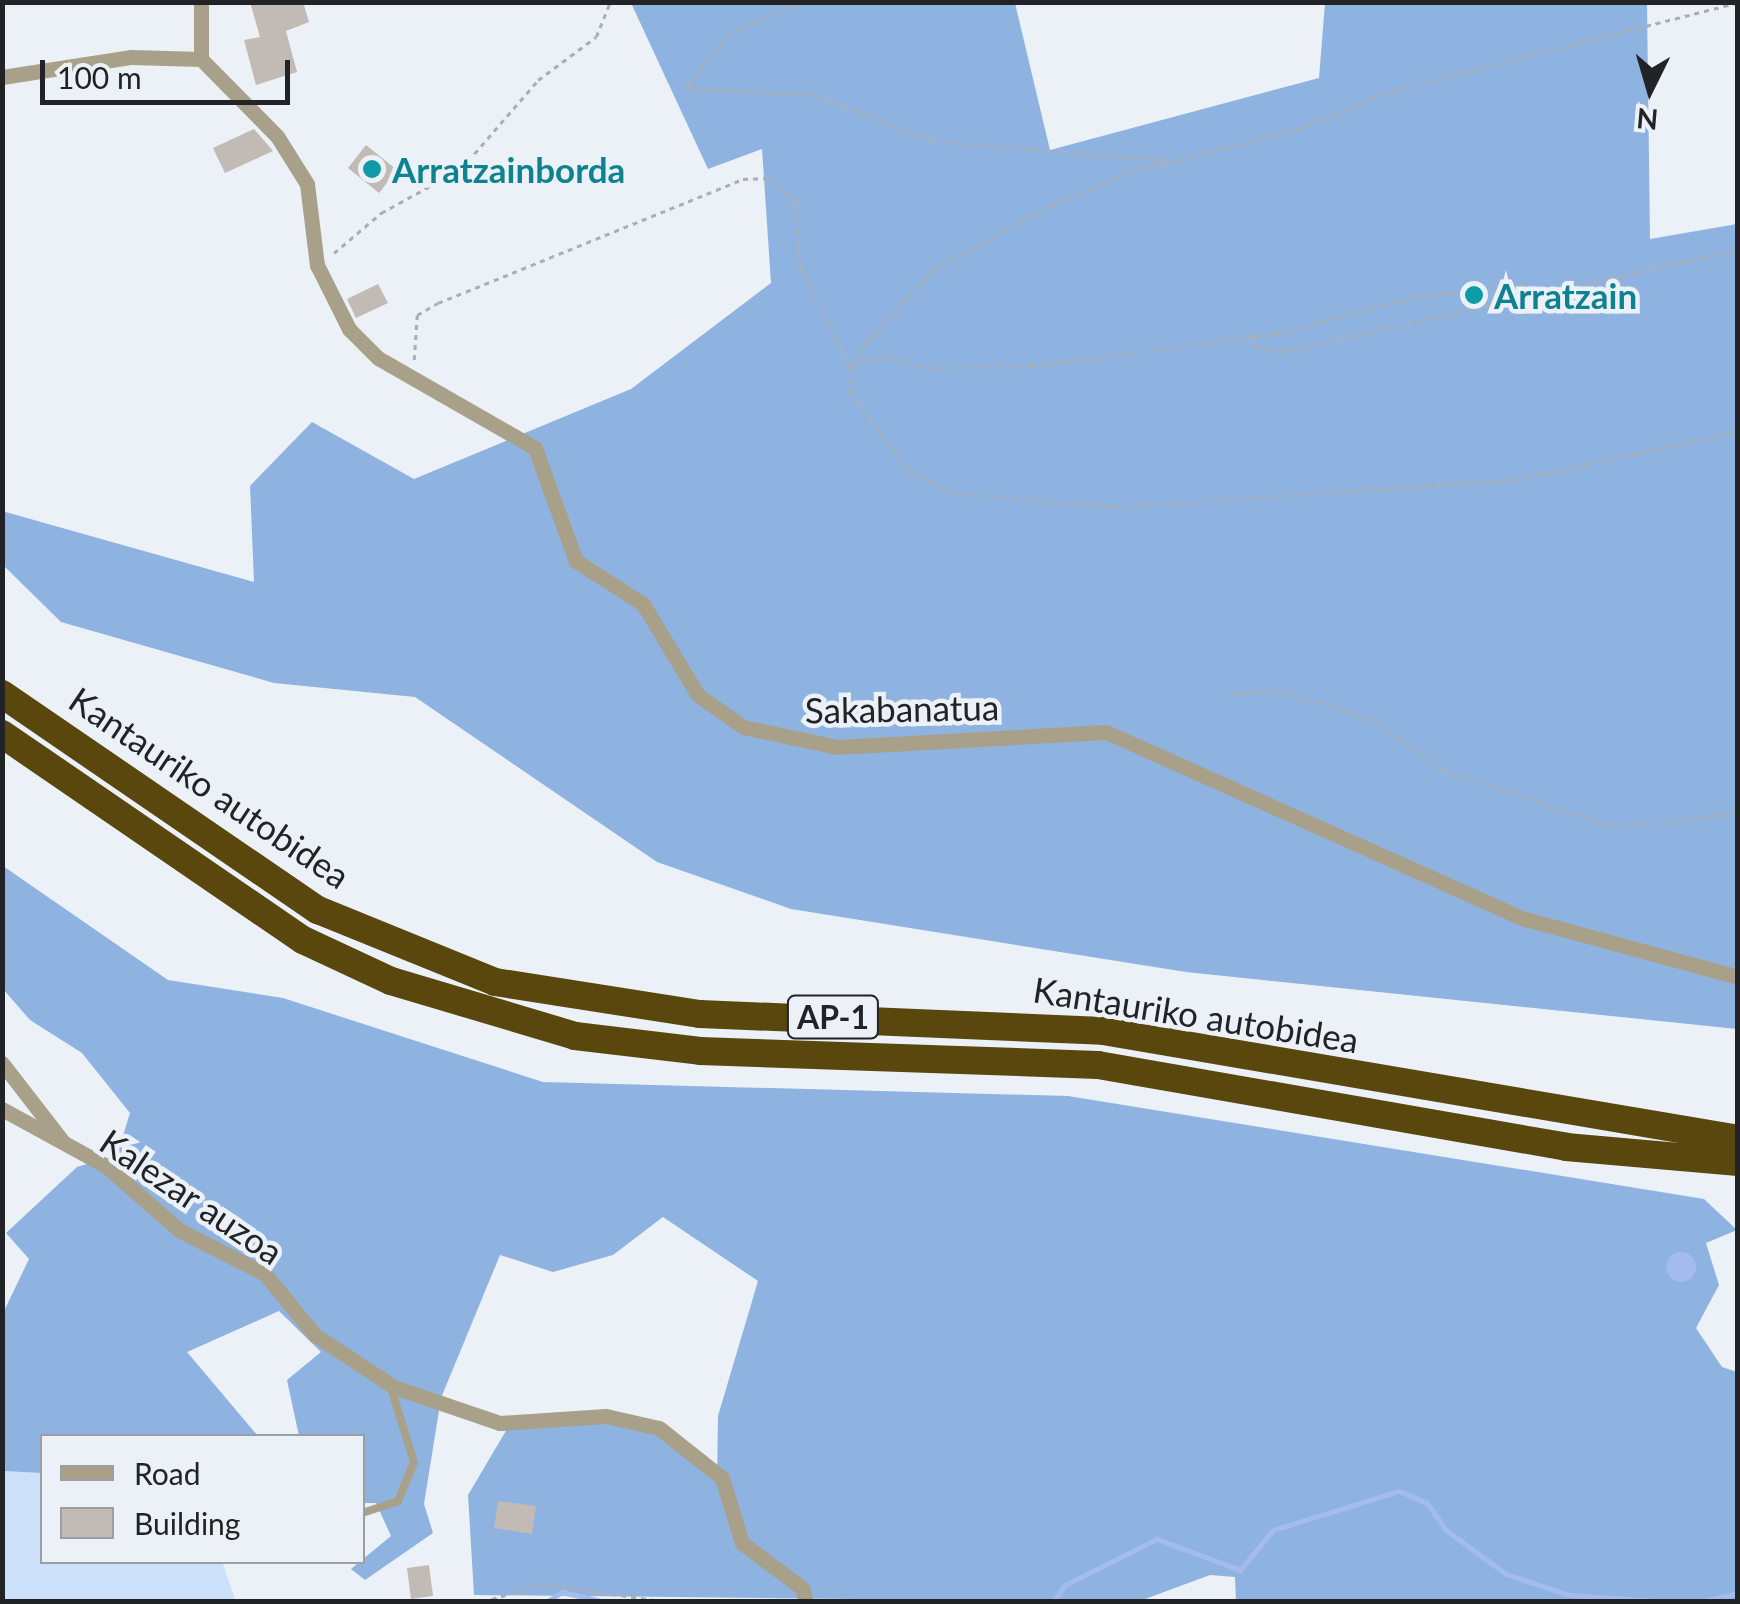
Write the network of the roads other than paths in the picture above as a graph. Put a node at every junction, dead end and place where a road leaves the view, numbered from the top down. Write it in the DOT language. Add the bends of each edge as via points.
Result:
graph roads {
  1 [pos="201,2"];
  2 [pos="201,58"];
  3 [pos="2,78"];
  4 [pos="2,694"];
  5 [pos="2,734"];
  6 [pos="1738,977"];
  7 [pos="2,1063"];
  8 [pos="2,1108"];
  9 [pos="1738,1139"];
  10 [pos="69,1149"];
  11 [pos="1738,1162"];
  12 [pos="389,1384"];
  13 [pos="365,1512"];
  14 [pos="806,1602"];
  1 -- 2 [label="street"];
  2 -- 3 [label="street" via="132,58"];
  2 -- 6 [label="street, Sakabanatua" via="300,171 317,265 348,329 418,380 535,448 576,560 642,604 698,695 744,727 837,747 1106,732 1525,918"];
  4 -- 9 [label="highway, Kantauriko autobidea / AP-1" via="318,910 495,982 700,1014 1102,1030"];
  5 -- 11 [label="highway, Kantauriko autobidea" via="303,940 391,981 557,1032 700,1051 1098,1065 1566,1146"];
  7 -- 10 [label="street, Kalezar auzoa"];
  8 -- 10 [label="street, Kalezar auzoa"];
  10 -- 12 [label="street, Kalezar auzoa" via="106,1166 179,1230 265,1274 315,1335"];
  12 -- 13 [label="lane" via="414,1462 398,1501"];
  12 -- 14 [label="street, Kalezar auzoa" via="500,1424 606,1416 659,1428 722,1478 742,1543 802,1588"];
}
